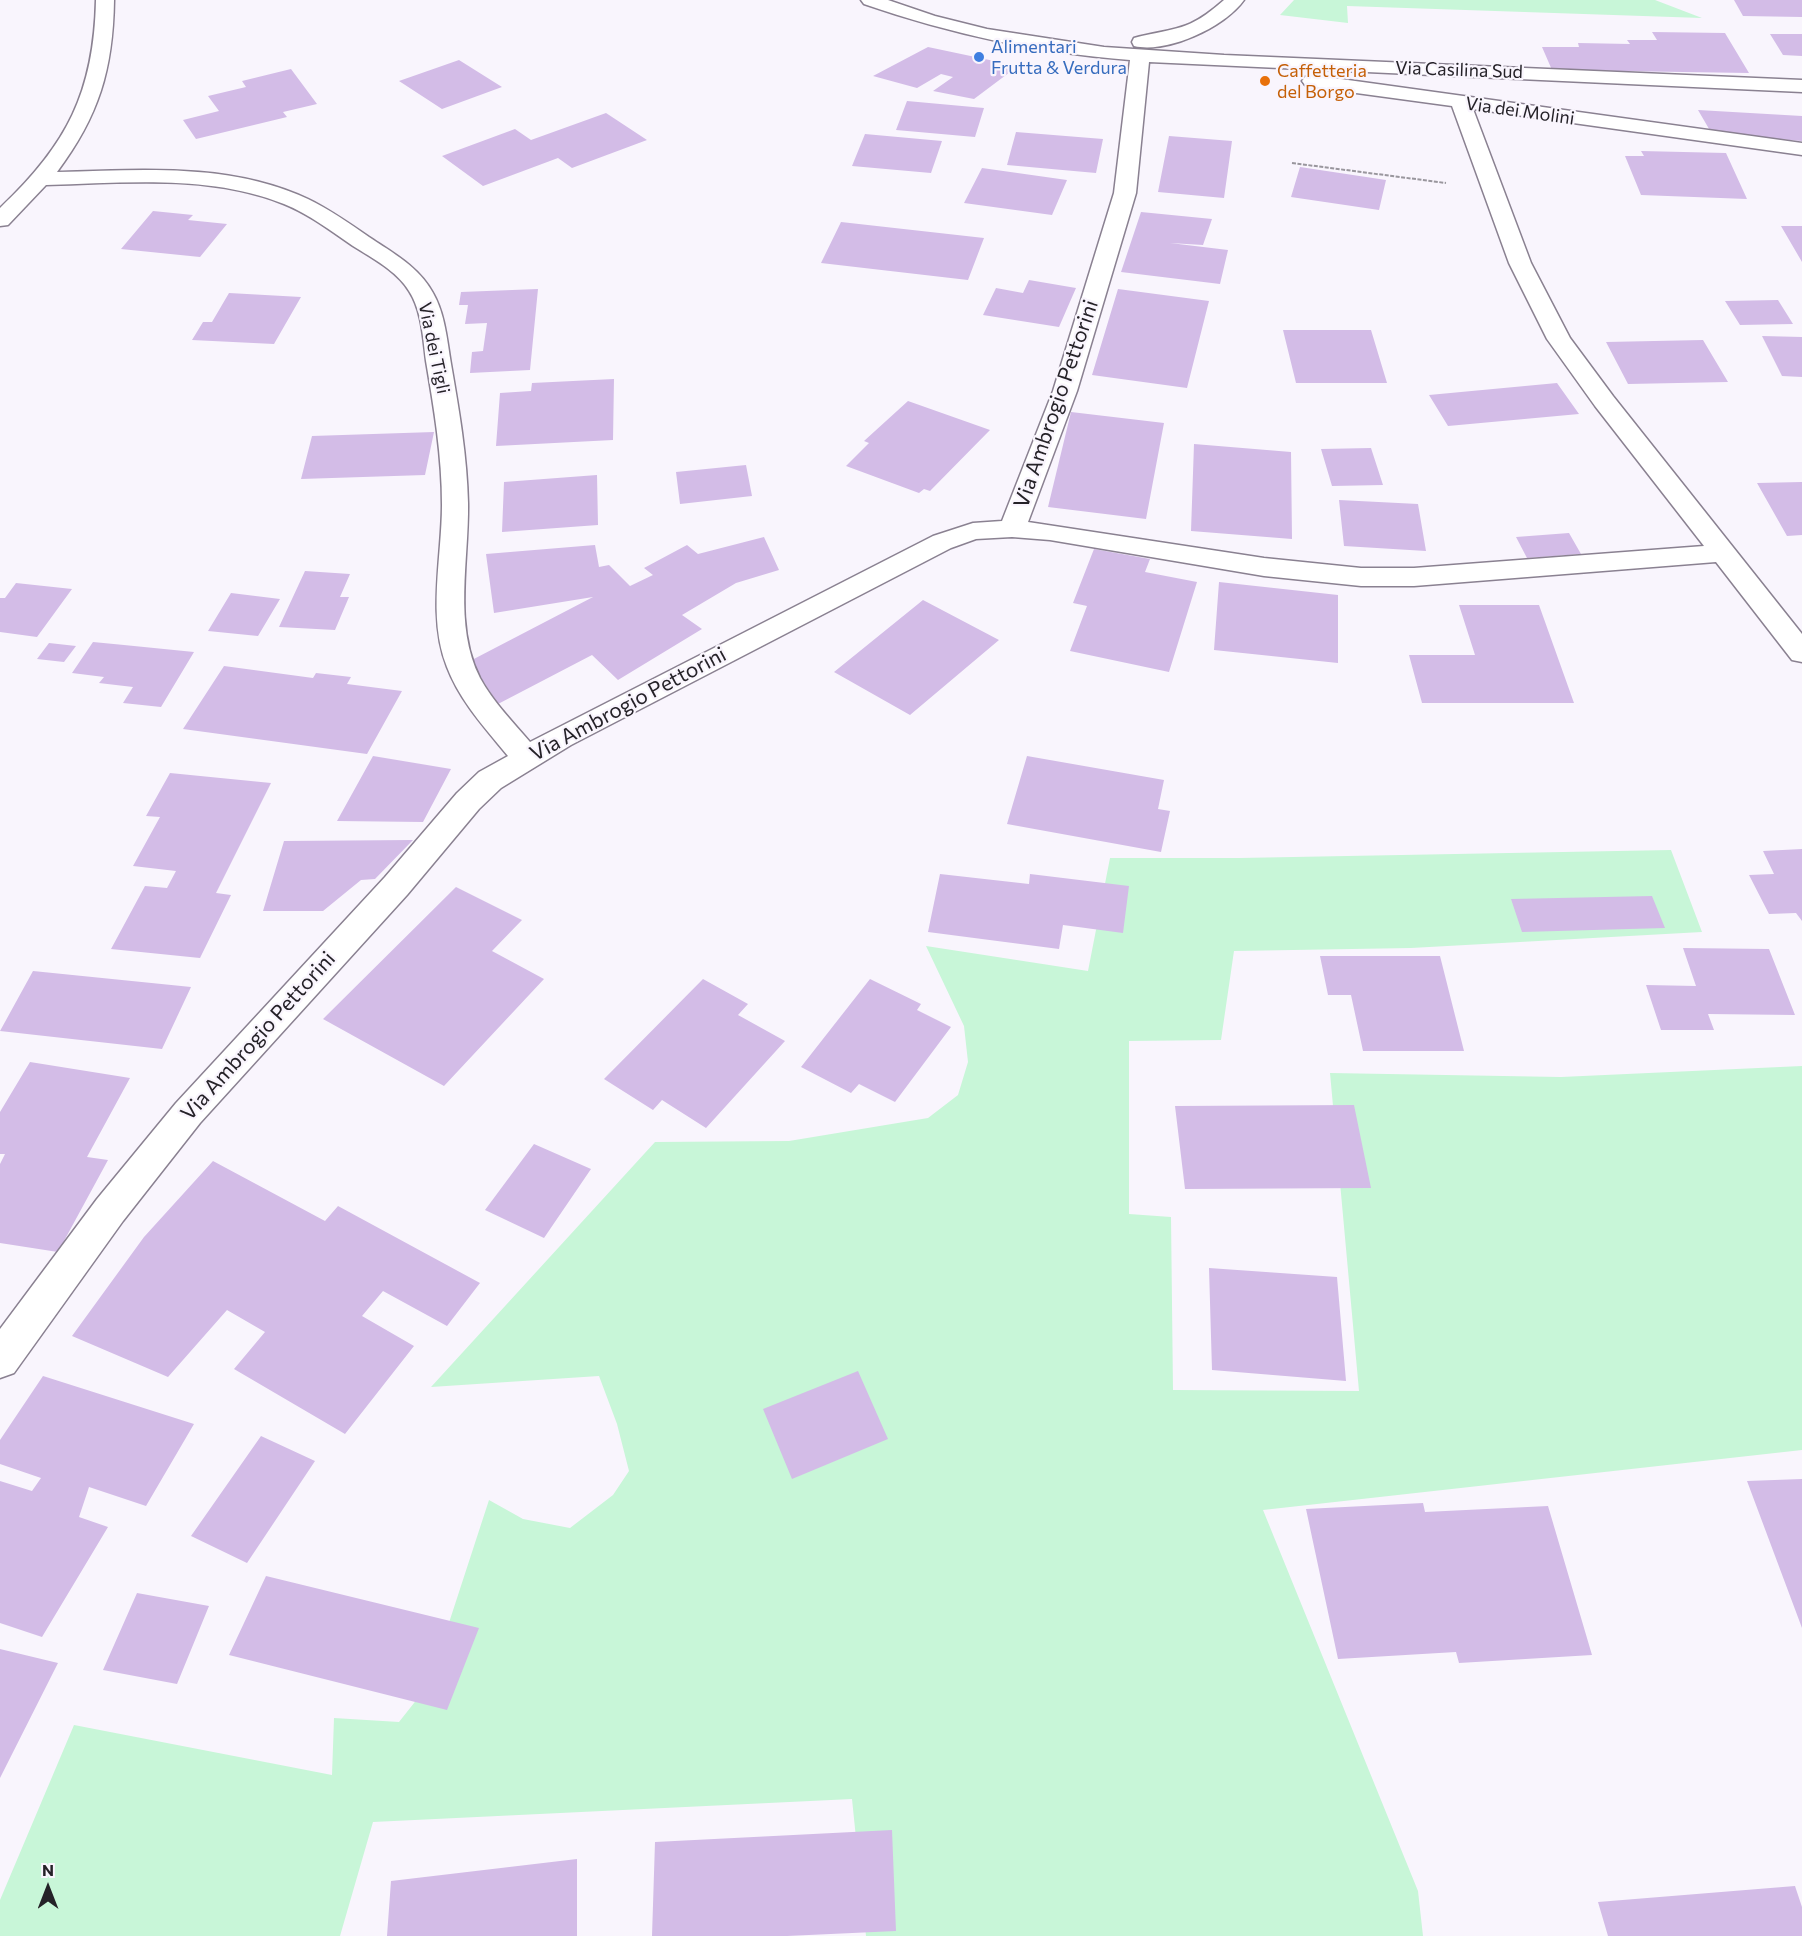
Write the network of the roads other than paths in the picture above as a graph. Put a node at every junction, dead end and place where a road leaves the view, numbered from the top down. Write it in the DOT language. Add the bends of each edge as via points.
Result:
graph roads {
  1 [pos="105,0"];
  2 [pos="870,0"];
  3 [pos="1235,0"];
  4 [pos="1071,50"];
  5 [pos="1140,56"];
  6 [pos="1241,60"];
  7 [pos="1802,86"];
  8 [pos="1461,103"];
  9 [pos="1802,149"];
  10 [pos="43,179"];
  11 [pos="0,220"];
  12 [pos="1012,529"];
  13 [pos="1723,553"];
  14 [pos="1802,653"];
  15 [pos="526,757"];
  16 [pos="0,1360"];
  1 -- 10 [label="street" via="102,49 88,104 72,141"];
  2 -- 4 [label="street, Via Casilina Sud" via="964,30"];
  3 -- 4 [label="street" via="1207,25 1186,35"];
  4 -- 5 [label="street, Via Casilina Sud"];
  5 -- 6 [label="street, Via Casilina Sud"];
  5 -- 12 [label="street, Via Ambrogio Pettorini" via="1125,193 1065,391"];
  6 -- 7 [label="street, Via Casilina Sud"];
  6 -- 8 [label="street, Via dei Molini" via="1303,79"];
  8 -- 9 [label="street, Via dei Molini"];
  8 -- 13 [label="street" via="1510,240 1559,339"];
  10 -- 11 [label="street"];
  10 -- 15 [label="street, Via dei Tigli" via="193,178 265,190 314,210 400,268 414,282 432,321 450,433 455,504 456,652 475,695"];
  12 -- 13 [label="street" via="1276,569 1361,577 1414,577"];
  12 -- 15 [label="street, Via Ambrogio Pettorini" via="973,531 942,542"];
  13 -- 14 [label="street"];
  15 -- 16 [label="street, Via Ambrogio Pettorini" via="490,780 468,801 396,886 188,1113 116,1202"];
}
